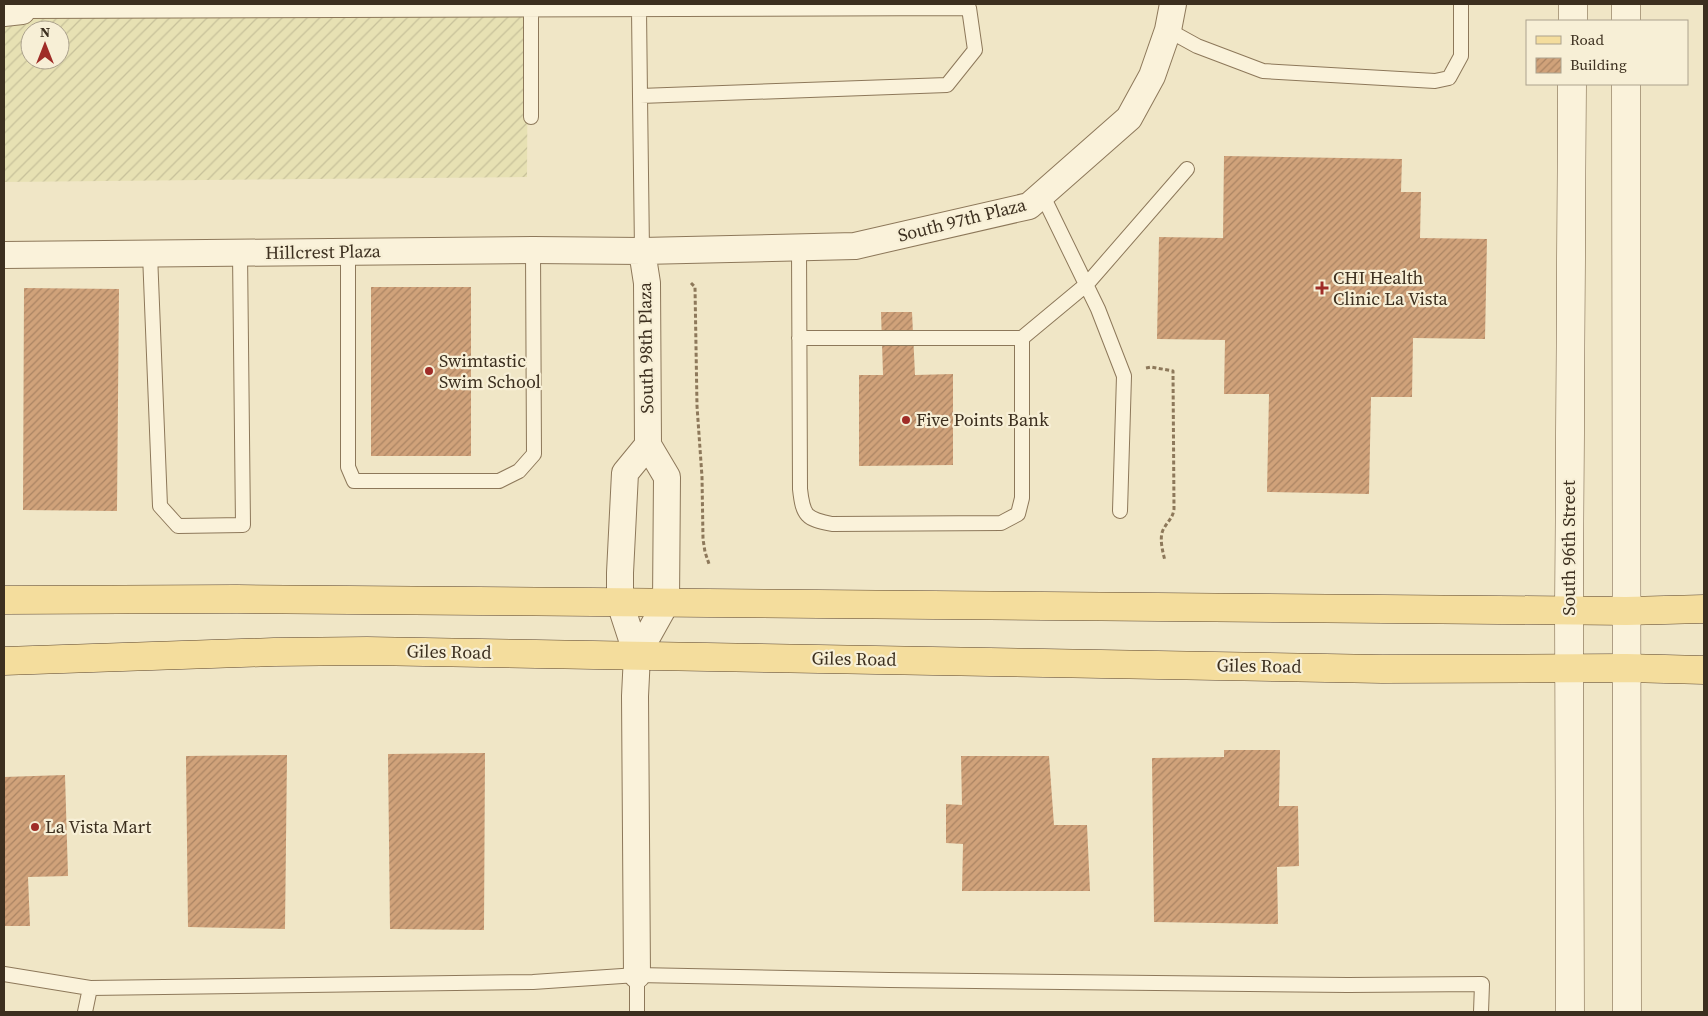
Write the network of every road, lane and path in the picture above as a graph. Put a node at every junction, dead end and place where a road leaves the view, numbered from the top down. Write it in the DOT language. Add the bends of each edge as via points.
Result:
graph roads {
  1 [pos="1174,4"];
  2 [pos="1461,4"];
  3 [pos="1573,4"];
  4 [pos="1626,4"];
  5 [pos="298,7"];
  6 [pos="16,9"];
  7 [pos="531,10"];
  8 [pos="639,10"];
  9 [pos="1573,20"];
  10 [pos="1626,20"];
  11 [pos="1168,30"];
  12 [pos="1572,85"];
  13 [pos="1626,85"];
  14 [pos="640,96"];
  15 [pos="531,117"];
  16 [pos="1187,169"];
  17 [pos="1042,194"];
  18 [pos="799,247"];
  19 [pos="533,250"];
  20 [pos="642,251"];
  21 [pos="348,252"];
  22 [pos="240,253"];
  23 [pos="150,254"];
  24 [pos="4,256"];
  25 [pos="691,283"];
  26 [pos="1087,284"];
  27 [pos="799,338"];
  28 [pos="1022,338"];
  29 [pos="1123,373"];
  30 [pos="648,445"];
  31 [pos="1120,511"];
  32 [pos="1165,562"];
  33 [pos="709,564"];
  34 [pos="4,600"];
  35 [pos="620,603"];
  36 [pos="666,603"];
  37 [pos="1704,609"];
  38 [pos="1569,610"];
  39 [pos="1626,610"];
  40 [pos="637,655"];
  41 [pos="4,662"];
  42 [pos="1569,668"];
  43 [pos="1626,668"];
  44 [pos="1704,670"];
  45 [pos="4,974"];
  46 [pos="637,975"];
  47 [pos="90,988"];
  48 [pos="85,1012"];
  49 [pos="637,1012"];
  50 [pos="1481,1012"];
  51 [pos="1570,1012"];
  52 [pos="1627,1012"];
  1 -- 11 [label="street, South 97th Plaza"];
  2 -- 11 [label="lane" via="1461,56 1449,78 1434,81 1263,71 1197,46"];
  3 -- 9 [label="main road"];
  4 -- 10 [label="main road"];
  5 -- 6 [label="lane"];
  5 -- 7 [label="lane"];
  7 -- 8 [label="lane"];
  7 -- 15 [label="lane"];
  8 -- 14 [label="lane"];
  8 -- 14 [label="lane" via="969,8 975,50 947,85"];
  11 -- 17 [label="street, South 97th Plaza" via="1152,76 1129,118"];
  12 -- 38 [label="main road, South 96th Street"];
  13 -- 39 [label="main road"];
  14 -- 20 [label="lane"];
  16 -- 26 [label="lane"];
  17 -- 18 [label="street, South 97th Plaza" via="1029,206 855,246"];
  17 -- 26 [label="lane"];
  18 -- 20 [label="street, South 97th Plaza"];
  18 -- 27 [label="lane"];
  19 -- 20 [label="street, Hillcrest Plaza"];
  19 -- 21 [label="street, Hillcrest Plaza"];
  19 -- 21 [label="lane" via="534,454 519,471 499,481 354,481 348,467"];
  20 -- 30 [label="street, South 98th Plaza" via="647,283"];
  21 -- 22 [label="street, Hillcrest Plaza"];
  22 -- 23 [label="street, Hillcrest Plaza"];
  22 -- 23 [label="lane" via="243,525 178,526 160,506"];
  23 -- 24 [label="street, Hillcrest Plaza"];
  25 -- 33 [label="path" via="695,287 703,539"];
  26 -- 28 [label="lane"];
  26 -- 29 [label="lane"];
  27 -- 28 [label="lane"];
  27 -- 28 [label="lane" via="802,509 814,521 832,524 1001,523 1018,514 1022,498"];
  29 -- 31 [label="lane"];
  29 -- 32 [label="path" via="1151,367 1173,371 1174,509 1161,537"];
  30 -- 35 [label="street" via="625,473"];
  30 -- 36 [label="street" via="667,477"];
  34 -- 35 [label="main road"];
  35 -- 36 [label="main road"];
  35 -- 40 [label="street"];
  36 -- 38 [label="main road"];
  36 -- 40 [label="street"];
  37 -- 39 [label="main road"];
  38 -- 39 [label="main road"];
  38 -- 42 [label="main road, South 96th Street"];
  39 -- 43 [label="main road"];
  40 -- 41 [label="main road, Giles Road" via="274,652"];
  40 -- 42 [label="main road, Giles Road" via="1372,668"];
  40 -- 46 [label="street"];
  42 -- 43 [label="main road, Giles Road"];
  42 -- 51 [label="main road, South 96th Street"];
  43 -- 44 [label="main road, Giles Road"];
  43 -- 52 [label="main road"];
  45 -- 47 [label="lane"];
  46 -- 47 [label="lane" via="533,982"];
  46 -- 49 [label="lane"];
  46 -- 50 [label="lane" via="1482,984"];
  47 -- 48 [label="lane"];
}
